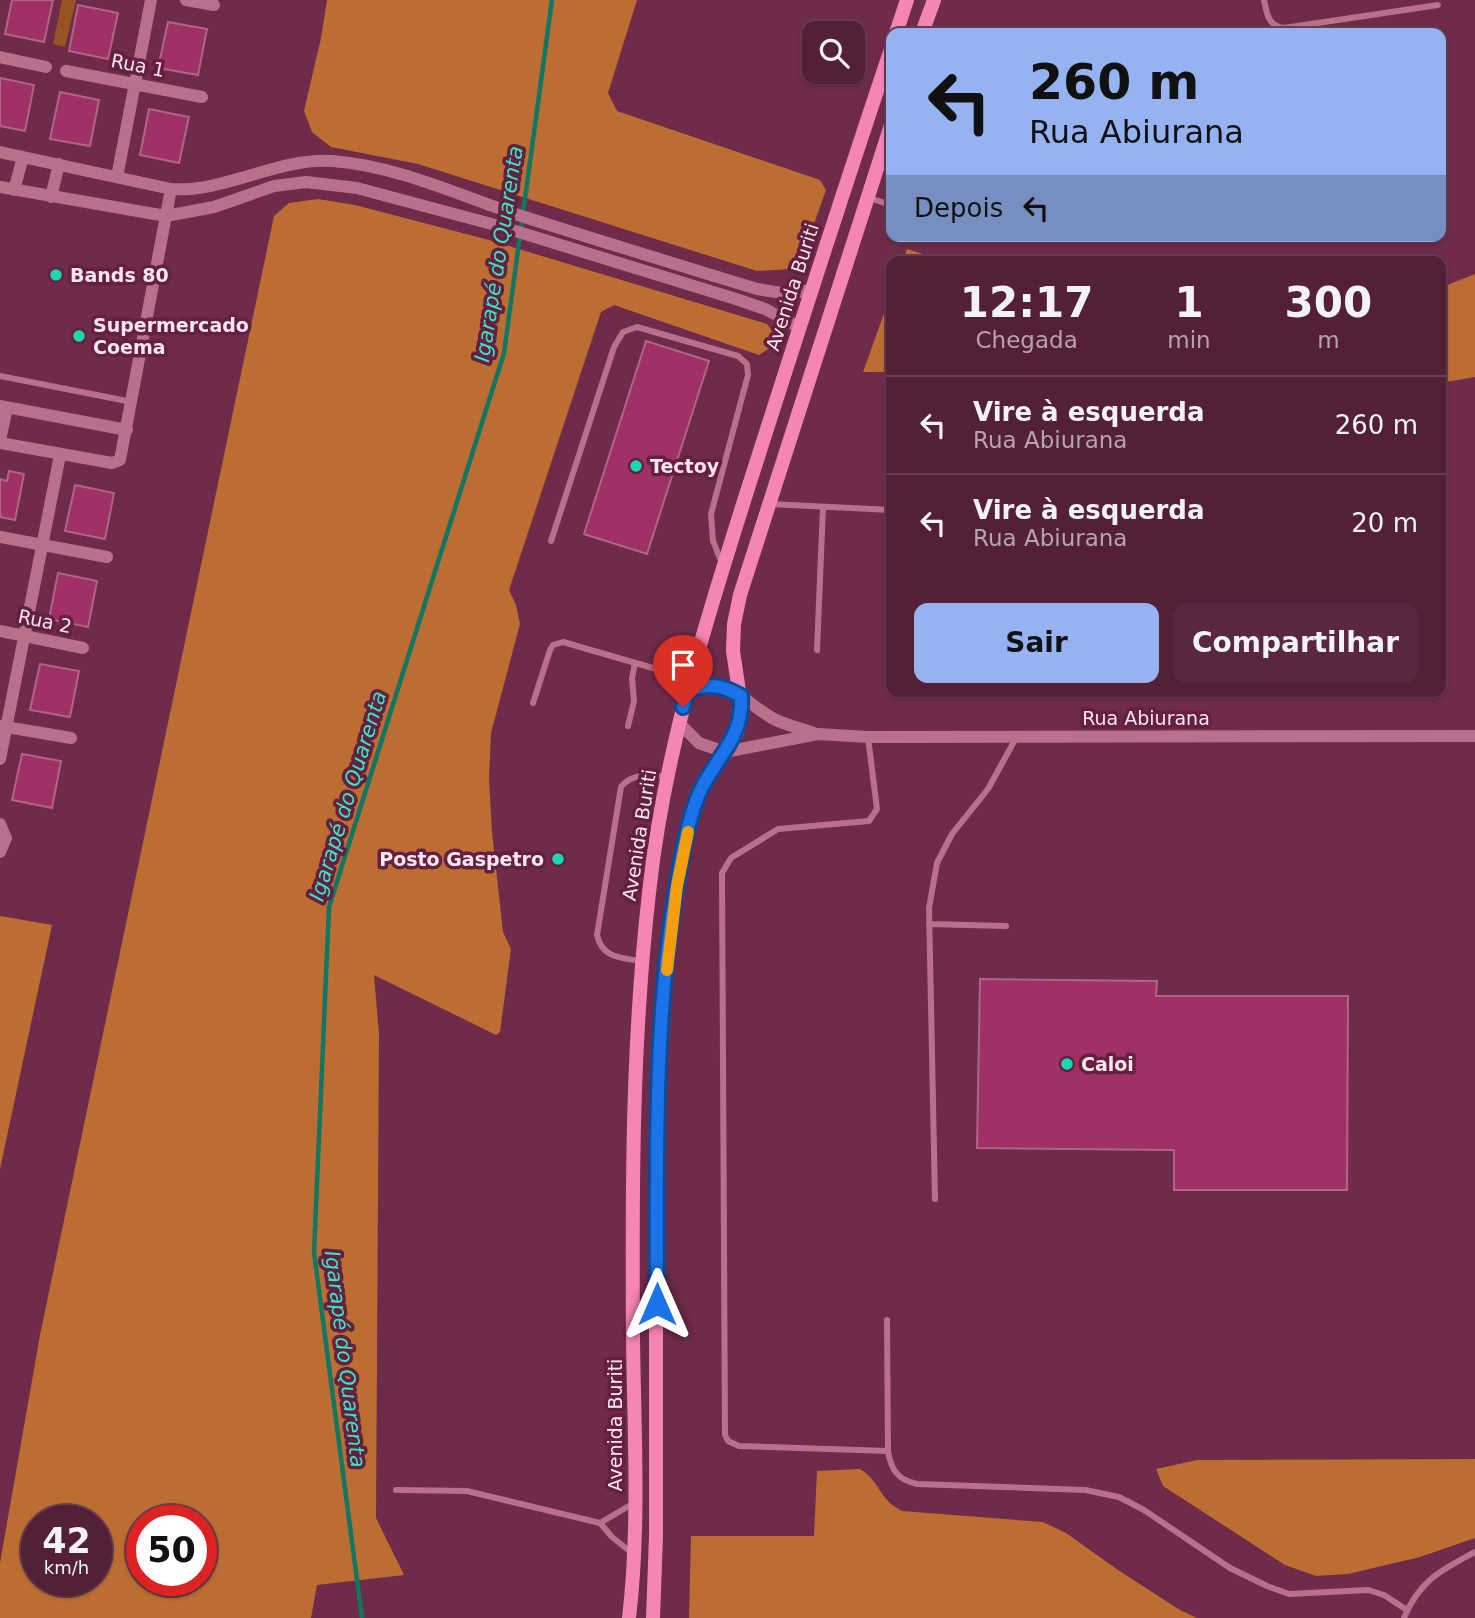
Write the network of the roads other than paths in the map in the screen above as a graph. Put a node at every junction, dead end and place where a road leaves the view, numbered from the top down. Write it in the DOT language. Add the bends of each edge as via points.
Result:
graph roads {
  1 [pos="151,0"];
  2 [pos="186,0"];
  3 [pos="907,0"];
  4 [pos="1264,0"];
  5 [pos="935,1"];
  6 [pos="214,5"];
  7 [pos="1438,5"];
  8 [pos="898,28"];
  9 [pos="924,28"];
  10 [pos="0,57"];
  11 [pos="886,64"];
  12 [pos="46,67"];
  13 [pos="66,71"];
  14 [pos="135,83"];
  15 [pos="202,97"];
  16 [pos="886,140"];
  17 [pos="0,152"];
  18 [pos="23,157"];
  19 [pos="59,164"];
  20 [pos="117,177"];
  21 [pos="0,187"];
  22 [pos="171,189"];
  23 [pos="15,190"];
  24 [pos="51,197"];
  25 [pos="867,198"];
  26 [pos="886,204"];
  27 [pos="166,216"];
  28 [pos="811,290"];
  29 [pos="799,327"];
  30 [pos="0,376"];
  31 [pos="132,402"];
  32 [pos="3,407"];
  33 [pos="127,430"];
  34 [pos="0,442"];
  35 [pos="60,455"];
  36 [pos="768,504"];
  37 [pos="823,507"];
  38 [pos="886,510"];
  39 [pos="0,537"];
  40 [pos="551,541"];
  41 [pos="42,545"];
  42 [pos="107,557"];
  43 [pos="723,566"];
  44 [pos="0,631"];
  45 [pos="23,636"];
  46 [pos="83,648"];
  47 [pos="817,650"];
  48 [pos="635,663"];
  49 [pos="690,685"];
  50 [pos="741,696"];
  51 [pos="533,703"];
  52 [pos="680,724"];
  53 [pos="3,726"];
  54 [pos="628,726"];
  55 [pos="818,734"];
  56 [pos="1475,736"];
  57 [pos="868,737"];
  58 [pos="1016,737"];
  59 [pos="71,738"];
  60 [pos="725,752"];
  61 [pos="0,759"];
  62 [pos="667,776"];
  63 [pos="0,824"];
  64 [pos="0,852"];
  65 [pos="929,924"];
  66 [pos="1006,926"];
  67 [pos="642,961"];
  68 [pos="935,1199"];
  69 [pos="887,1320"];
  70 [pos="888,1451"];
  71 [pos="396,1490"];
  72 [pos="634,1503"];
  73 [pos="600,1523"];
  74 [pos="1475,1552"];
  75 [pos="634,1554"];
  76 [pos="1407,1610"];
  77 [pos="629,1618"];
  78 [pos="653,1618"];
  79 [pos="1404,1618"];
  1 -- 14 [label="street"];
  2 -- 6 [label="street"];
  3 -- 8 [label="main road"];
  4 -- 7 [label="lane" via="1271,23 1284,28"];
  5 -- 9 [label="main road"];
  10 -- 12 [label="street"];
  11 -- 28 [label="main road, Avenida Buriti"];
  13 -- 14 [label="street, Rua 1"];
  14 -- 15 [label="street, Rua 1"];
  14 -- 20 [label="street"];
  16 -- 25 [label="main road"];
  17 -- 18 [label="street"];
  18 -- 19 [label="street"];
  18 -- 23 [label="street"];
  19 -- 20 [label="street"];
  19 -- 24 [label="street"];
  20 -- 22 [label="street"];
  21 -- 23 [label="street"];
  22 -- 27 [label="street"];
  22 -- 28 [label="street" via="189,190 280,166 329,161 386,170 757,289 788,294"];
  23 -- 24 [label="street"];
  24 -- 27 [label="street"];
  25 -- 26 [label="lane"];
  25 -- 36 [label="main road"];
  27 -- 29 [label="street" via="214,207 274,186 306,182 357,188 499,226 750,304"];
  27 -- 31 [label="street"];
  28 -- 29 [label="main road, Avenida Buriti"];
  29 -- 43 [label="main road, Avenida Buriti"];
  30 -- 31 [label="lane"];
  31 -- 33 [label="street"];
  32 -- 33 [label="street"];
  32 -- 34 [label="street"];
  33 -- 35 [label="street" via="118,462"];
  34 -- 35 [label="street"];
  35 -- 41 [label="street"];
  36 -- 37 [label="lane"];
  36 -- 50 [label="main road" via="734,624 733,651"];
  37 -- 38 [label="lane"];
  37 -- 47 [label="lane"];
  39 -- 41 [label="street"];
  40 -- 43 [label="lane" via="614,347 623,332 637,327 738,356 747,364 748,375 711,514 713,541"];
  41 -- 42 [label="street"];
  41 -- 45 [label="street"];
  43 -- 49 [label="main road, Avenida Buriti"];
  44 -- 45 [label="street, Rua 2"];
  45 -- 46 [label="street, Rua 2"];
  45 -- 53 [label="street"];
  48 -- 49 [label="lane"];
  48 -- 51 [label="lane" via="558,642 550,650"];
  48 -- 54 [label="lane"];
  49 -- 50 [label="street, Rua Abiurana" via="716,685"];
  49 -- 52 [label="main road, Avenida Buriti"];
  50 -- 55 [label="street, Rua Abiurana" via="774,720"];
  50 -- 60 [label="main road" via="737,733"];
  52 -- 60 [label="street" via="699,743"];
  52 -- 62 [label="main road, Avenida Buriti"];
  53 -- 59 [label="street"];
  53 -- 61 [label="street"];
  55 -- 57 [label="street, Rua Abiurana"];
  55 -- 60 [label="street, Rua Abiurana"];
  56 -- 58 [label="street, Rua Abiurana"];
  57 -- 58 [label="street, Rua Abiurana"];
  57 -- 70 [label="lane" via="877,809 869,821 778,829 732,858 722,873 724,1435 739,1446"];
  58 -- 65 [label="lane" via="999,771 952,834 937,863"];
  60 -- 78 [label="main road" via="699,793 691,817 664,992 656,1140"];
  62 -- 67 [label="main road, Avenida Buriti"];
  62 -- 67 [label="lane" via="639,775 621,787 597,935 609,954"];
  63 -- 64 [label="street" via="6,838"];
  65 -- 66 [label="lane"];
  65 -- 68 [label="lane"];
  67 -- 72 [label="main road, Avenida Buriti" via="634,1078"];
  69 -- 70 [label="lane"];
  70 -- 76 [label="lane" via="894,1472 909,1482 1085,1490 1119,1497 1230,1568 1267,1586 1289,1594 1368,1590"];
  71 -- 73 [label="lane" via="467,1491"];
  72 -- 73 [label="lane"];
  72 -- 75 [label="main road, Avenida Buriti"];
  73 -- 75 [label="lane"];
  74 -- 76 [label="lane" via="1426,1581"];
  75 -- 77 [label="main road, Avenida Buriti"];
  76 -- 79 [label="lane"];
}
